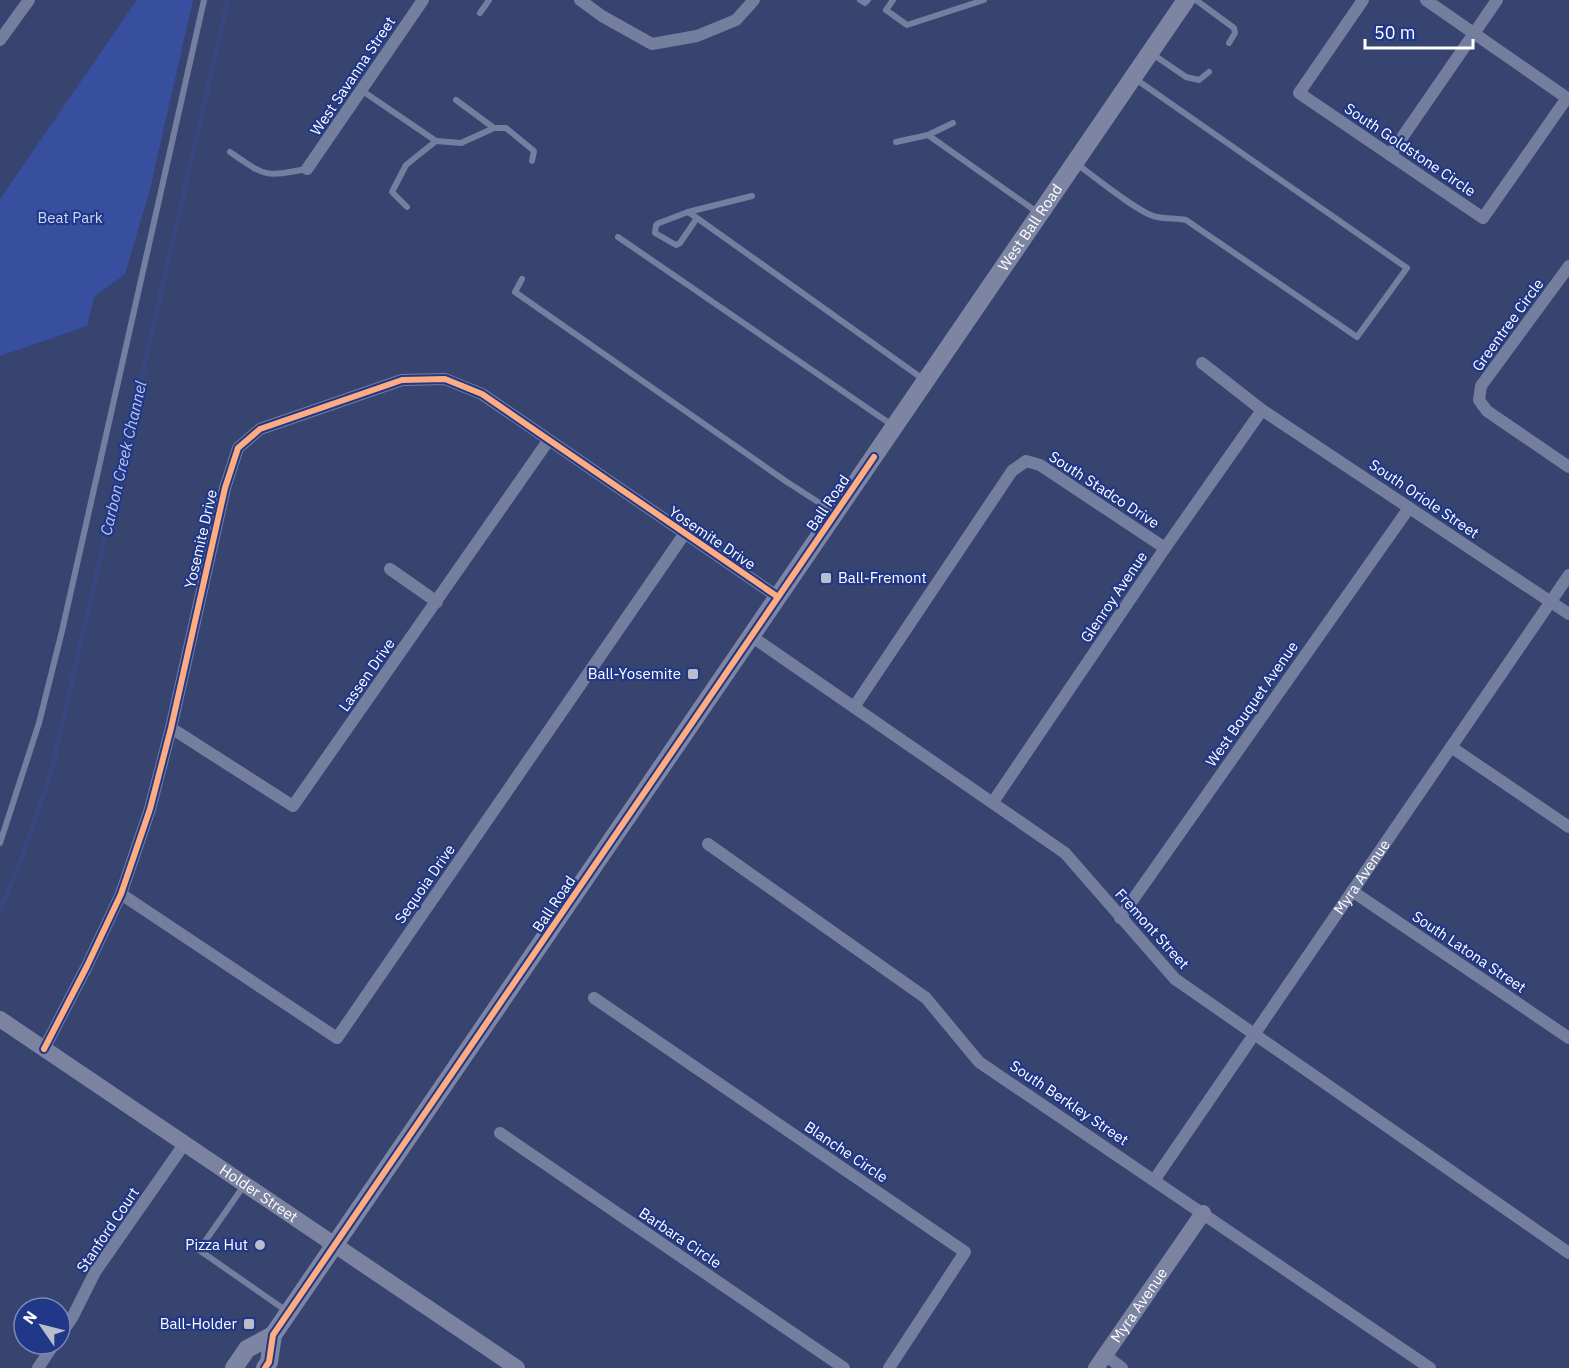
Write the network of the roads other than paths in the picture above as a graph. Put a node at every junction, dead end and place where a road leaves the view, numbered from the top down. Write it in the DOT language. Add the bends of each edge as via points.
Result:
graph roads {
  1 [pos="29,0"];
  2 [pos="204,0"];
  3 [pos="423,0"];
  4 [pos="489,0"];
  5 [pos="580,0"];
  6 [pos="754,0"];
  7 [pos="860,0"];
  8 [pos="868,0"];
  9 [pos="892,0"];
  10 [pos="984,0"];
  11 [pos="1186,0"];
  12 [pos="1196,0"];
  13 [pos="1363,0"];
  14 [pos="1426,0"];
  15 [pos="1497,0"];
  16 [pos="480,13"];
  17 [pos="1474,32"];
  18 [pos="0,40"];
  19 [pos="1229,44"];
  20 [pos="1150,53"];
  21 [pos="1209,72"];
  22 [pos="1133,78"];
  23 [pos="361,90"];
  24 [pos="456,100"];
  25 [pos="953,123"];
  26 [pos="494,128"];
  27 [pos="928,135"];
  28 [pos="436,141"];
  29 [pos="896,142"];
  30 [pos="230,152"];
  31 [pos="1390,155"];
  32 [pos="532,161"];
  33 [pos="1075,163"];
  34 [pos="307,170"];
  35 [pos="752,196"];
  36 [pos="407,207"];
  37 [pos="688,212"];
  38 [pos="1040,214"];
  39 [pos="697,218"];
  40 [pos="618,237"];
  41 [pos="1569,266"];
  42 [pos="522,279"];
  43 [pos="1202,363"];
  44 [pos="926,381"];
  45 [pos="1262,410"];
  46 [pos="895,427"];
  47 [pos="548,441"];
  48 [pos="874,457"];
  49 [pos="1569,467"];
  50 [pos="1409,508"];
  51 [pos="836,513"];
  52 [pos="685,533"];
  53 [pos="1165,548"];
  54 [pos="390,569"];
  55 [pos="1569,575"];
  56 [pos="778,597"];
  57 [pos="437,602"];
  58 [pos="1551,602"];
  59 [pos="1569,614"];
  60 [pos="751,636"];
  61 [pos="854,707"];
  62 [pos="171,728"];
  63 [pos="1451,747"];
  64 [pos="993,802"];
  65 [pos="1569,827"];
  66 [pos="0,843"];
  67 [pos="708,843"];
  68 [pos="1352,891"];
  69 [pos="121,894"];
  70 [pos="1120,918"];
  71 [pos="594,998"];
  72 [pos="0,1019"];
  73 [pos="1254,1035"];
  74 [pos="1569,1038"];
  75 [pos="44,1049"];
  76 [pos="500,1133"];
  77 [pos="184,1143"];
  78 [pos="1155,1179"];
  79 [pos="245,1183"];
  80 [pos="1203,1213"];
  81 [pos="335,1244"];
  82 [pos="1569,1253"];
  83 [pos="288,1312"];
  84 [pos="72,1318"];
  85 [pos="273,1335"];
  86 [pos="1100,1362"];
  87 [pos="234,1368"];
  88 [pos="265,1368"];
  89 [pos="517,1368"];
  90 [pos="844,1368"];
  91 [pos="889,1368"];
  92 [pos="1122,1368"];
  93 [pos="1430,1368"];
  1 -- 18 [label="street"];
  2 -- 66 [label="lane" via="62,631 39,723"];
  3 -- 23 [label="street, West Savanna Street"];
  4 -- 16 [label="lane"];
  5 -- 6 [label="street" via="652,44 697,36 736,20"];
  7 -- 8 [label="lane"];
  9 -- 10 [label="lane" via="886,10 907,25"];
  11 -- 20 [label="main road, West Ball Road"];
  12 -- 19 [label="lane" via="1233,28 1235,33"];
  13 -- 31 [label="street, South Goldstone Circle" via="1299,93"];
  14 -- 17 [label="street, South Goldstone Circle"];
  15 -- 17 [label="street"];
  17 -- 31 [label="street"];
  17 -- 31 [label="street, South Goldstone Circle" via="1567,98 1483,218"];
  20 -- 21 [label="lane" via="1186,77 1199,80"];
  20 -- 22 [label="main road, West Ball Road"];
  22 -- 33 [label="main road, West Ball Road"];
  22 -- 33 [label="lane" via="1407,268 1357,337 1186,220 1155,217"];
  23 -- 28 [label="lane"];
  23 -- 34 [label="street, West Savanna Street"];
  24 -- 26 [label="lane"];
  25 -- 27 [label="lane"];
  26 -- 28 [label="lane" via="461,143"];
  26 -- 32 [label="lane" via="506,128 534,151"];
  27 -- 29 [label="lane"];
  27 -- 38 [label="lane"];
  28 -- 36 [label="lane" via="406,165 392,192"];
  30 -- 34 [label="lane" via="271,176"];
  33 -- 38 [label="main road, West Ball Road"];
  35 -- 37 [label="lane"];
  37 -- 39 [label="lane"];
  37 -- 39 [label="lane" via="659,223 655,233 676,245"];
  38 -- 44 [label="main road, West Ball Road"];
  39 -- 44 [label="lane"];
  40 -- 46 [label="lane"];
  41 -- 49 [label="street, Greentree Circle" via="1481,386 1479,400 1487,411"];
  42 -- 51 [label="lane" via="515,292"];
  43 -- 45 [label="street, South Oriole Street"];
  44 -- 46 [label="main road, West Ball Road"];
  45 -- 50 [label="street, South Oriole Street"];
  45 -- 53 [label="street, Glenroy Avenue"];
  46 -- 48 [label="main road, West Ball Road"];
  47 -- 52 [label="street, Yosemite Drive"];
  47 -- 57 [label="street, Lassen Drive"];
  47 -- 62 [label="street, Yosemite Drive" via="482,394 445,379 402,380 260,429 238,448 225,488"];
  48 -- 51 [label="main road, Ball Road"];
  50 -- 58 [label="street, South Oriole Street"];
  50 -- 70 [label="street, West Bouquet Avenue"];
  51 -- 56 [label="main road, Ball Road"];
  52 -- 56 [label="street, Yosemite Drive"];
  52 -- 69 [label="street, Sequoia Drive" via="337,1038"];
  53 -- 61 [label="street, South Stadco Drive" via="1040,465 1026,461 1012,471"];
  53 -- 64 [label="street, Glenroy Avenue"];
  54 -- 57 [label="street"];
  55 -- 58 [label="street, Myra Avenue"];
  56 -- 60 [label="main road, Ball Road"];
  57 -- 62 [label="street, Lassen Drive" via="293,806"];
  58 -- 59 [label="street, South Oriole Street"];
  58 -- 63 [label="street, Myra Avenue"];
  60 -- 61 [label="street, Fremont Street"];
  60 -- 81 [label="main road, Ball Road"];
  61 -- 64 [label="street, Fremont Street"];
  62 -- 69 [label="street, Yosemite Drive" via="150,809"];
  63 -- 65 [label="street"];
  63 -- 68 [label="street, Myra Avenue"];
  64 -- 70 [label="street, Fremont Street" via="1065,853"];
  67 -- 78 [label="street, South Berkley Street" via="926,998 980,1062"];
  68 -- 73 [label="street, Myra Avenue"];
  68 -- 74 [label="street, South Latona Street"];
  69 -- 75 [label="street, Yosemite Drive"];
  70 -- 73 [label="street, Fremont Street" via="1175,979"];
  71 -- 91 [label="street, Blanche Circle" via="965,1252"];
  72 -- 75 [label="street, Holder Street"];
  73 -- 78 [label="street, Myra Avenue"];
  73 -- 82 [label="street, Fremont Street"];
  75 -- 77 [label="street, Holder Street"];
  76 -- 90 [label="street, Barbara Circle"];
  77 -- 79 [label="street, Holder Street"];
  77 -- 84 [label="street, Stanford Court" via="95,1272"];
  78 -- 80 [label="street, South Berkley Street"];
  79 -- 81 [label="street, Holder Street"];
  79 -- 83 [label="lane" via="199,1250"];
  80 -- 86 [label="street, Myra Avenue"];
  80 -- 93 [label="street, South Berkley Street"];
  81 -- 83 [label="main road, Ball Road"];
  81 -- 89 [label="street, Holder Street"];
  83 -- 85 [label="main road, Ball Road"];
  85 -- 87 [label="main road, Ball Road" via="247,1349"];
  85 -- 88 [label="main road, Ball Road"];
  86 -- 92 [label="street"];
}
